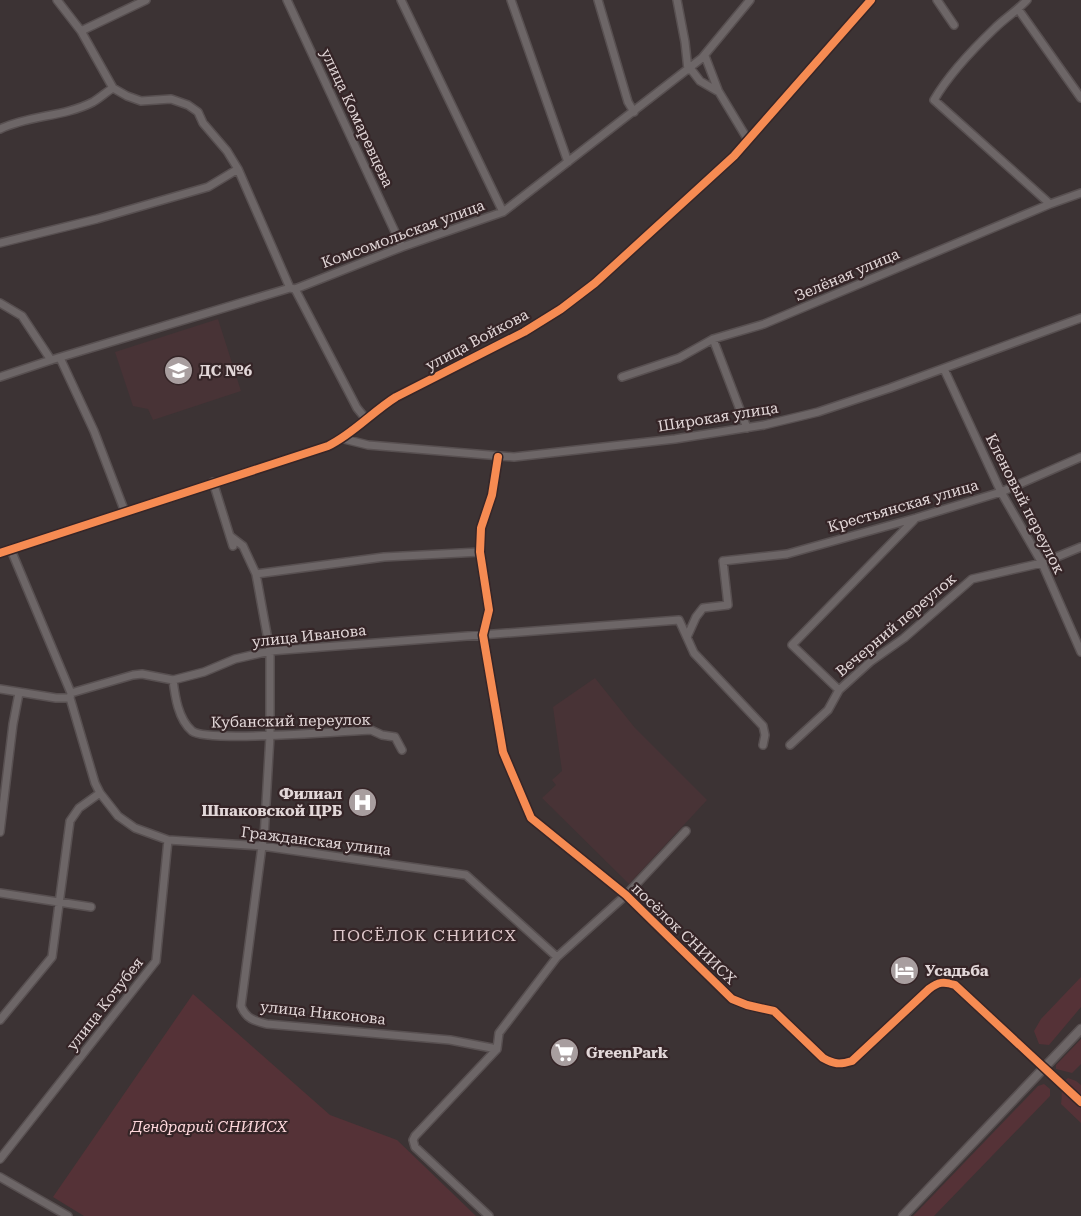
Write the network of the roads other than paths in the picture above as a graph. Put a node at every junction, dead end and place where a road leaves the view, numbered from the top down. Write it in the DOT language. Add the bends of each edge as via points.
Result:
graph roads {
  1 [pos="57,0"];
  2 [pos="146,0"];
  3 [pos="287,0"];
  4 [pos="401,0"];
  5 [pos="511,0"];
  6 [pos="598,0"];
  7 [pos="677,0"];
  8 [pos="750,0"];
  9 [pos="871,0"];
  10 [pos="937,0"];
  11 [pos="1027,0"];
  12 [pos="1018,9"];
  13 [pos="954,25"];
  14 [pos="81,30"];
  15 [pos="686,52"];
  16 [pos="704,57"];
  17 [pos="689,69"];
  18 [pos="113,88"];
  19 [pos="719,92"];
  20 [pos="1081,98"];
  21 [pos="634,112"];
  22 [pos="0,129"];
  23 [pos="748,140"];
  24 [pos="568,162"];
  25 [pos="238,169"];
  26 [pos="1081,193"];
  27 [pos="1050,204"];
  28 [pos="503,212"];
  29 [pos="0,243"];
  30 [pos="402,247"];
  31 [pos="293,289"];
  32 [pos="0,303"];
  33 [pos="1081,318"];
  34 [pos="713,339"];
  35 [pos="60,358"];
  36 [pos="51,360"];
  37 [pos="944,369"];
  38 [pos="0,377"];
  39 [pos="622,377"];
  40 [pos="366,419"];
  41 [pos="747,428"];
  42 [pos="344,439"];
  43 [pos="498,457"];
  44 [pos="1081,457"];
  45 [pos="213,482"];
  46 [pos="1001,492"];
  47 [pos="125,512"];
  48 [pos="916,518"];
  49 [pos="230,536"];
  50 [pos="233,546"];
  51 [pos="1081,547"];
  52 [pos="11,550"];
  53 [pos="480,552"];
  54 [pos="0,553"];
  55 [pos="727,561"];
  56 [pos="1042,563"];
  57 [pos="256,574"];
  58 [pos="696,617"];
  59 [pos="679,621"];
  60 [pos="1081,632"];
  61 [pos="483,635"];
  62 [pos="1073,635"];
  63 [pos="687,637"];
  64 [pos="270,651"];
  65 [pos="1081,652"];
  66 [pos="173,680"];
  67 [pos="0,689"];
  68 [pos="839,690"];
  69 [pos="20,693"];
  70 [pos="71,696"];
  71 [pos="270,736"];
  72 [pos="763,745"];
  73 [pos="790,745"];
  74 [pos="402,750"];
  75 [pos="100,794"];
  76 [pos="686,831"];
  77 [pos="0,832"];
  78 [pos="168,840"];
  79 [pos="262,846"];
  80 [pos="0,893"];
  81 [pos="626,895"];
  82 [pos="58,901"];
  83 [pos="91,907"];
  84 [pos="557,957"];
  85 [pos="0,1020"];
  86 [pos="1081,1029"];
  87 [pos="497,1049"];
  88 [pos="1045,1067"];
  89 [pos="1081,1102"];
  90 [pos="0,1158"];
  91 [pos="0,1177"];
  92 [pos="56,1208"];
  93 [pos="51,1216"];
  94 [pos="68,1216"];
  95 [pos="489,1216"];
  96 [pos="903,1216"];
  1 -- 14 [label="street"];
  2 -- 14 [label="street"];
  3 -- 30 [label="street, улица Комаревцева"];
  4 -- 28 [label="street"];
  5 -- 24 [label="street"];
  6 -- 21 [label="street"];
  7 -- 15 [label="street"];
  8 -- 16 [label="street, Комсомольская улица"];
  9 -- 23 [label="street, улица Войкова"];
  10 -- 13 [label="street"];
  11 -- 12 [label="street"];
  12 -- 20 [label="street"];
  12 -- 27 [label="street" via="964,60 934,100"];
  14 -- 18 [label="street"];
  15 -- 16 [label="street" via="694,58"];
  15 -- 17 [label="street"];
  16 -- 17 [label="street, Комсомольская улица"];
  16 -- 19 [label="street"];
  17 -- 19 [label="street"];
  17 -- 21 [label="street, Комсомольская улица"];
  18 -- 22 [label="street" via="93,102"];
  18 -- 25 [label="street" via="141,101 171,99 189,105 228,151"];
  19 -- 23 [label="street"];
  21 -- 24 [label="street, Комсомольская улица"];
  23 -- 40 [label="street, улица Войкова" via="620,261 561,309 396,397"];
  24 -- 28 [label="street, Комсомольская улица"];
  25 -- 29 [label="street" via="214,185"];
  25 -- 31 [label="street"];
  26 -- 27 [label="street, Зелёная улица"];
  27 -- 34 [label="street, Зелёная улица" via="764,324"];
  28 -- 30 [label="street, Комсомольская улица"];
  30 -- 31 [label="street, Комсомольская улица"];
  31 -- 35 [label="street, Комсомольская улица"];
  31 -- 40 [label="street"];
  32 -- 36 [label="street" via="22,316"];
  33 -- 37 [label="street, Широкая улица"];
  34 -- 39 [label="street, Зелёная улица" via="679,358"];
  34 -- 41 [label="street"];
  35 -- 36 [label="street, Комсомольская улица"];
  35 -- 47 [label="street" via="85,409"];
  36 -- 38 [label="street, Комсомольская улица"];
  37 -- 41 [label="street, Широкая улица" via="818,412"];
  37 -- 46 [label="street, Кленовый переулок"];
  40 -- 42 [label="street, улица Войкова"];
  41 -- 43 [label="street, Широкая улица"];
  42 -- 43 [label="street, Широкая улица" via="368,445"];
  42 -- 45 [label="street, улица Войкова"];
  43 -- 53 [label="street"];
  44 -- 46 [label="street, Крестьянская улица"];
  45 -- 47 [label="street, улица Войкова"];
  45 -- 49 [label="street"];
  46 -- 48 [label="street, Крестьянская улица"];
  46 -- 56 [label="street, Кленовый переулок"];
  47 -- 52 [label="street, улица Войкова"];
  48 -- 55 [label="street, Крестьянская улица" via="787,554"];
  48 -- 68 [label="street" via="792,645"];
  49 -- 50 [label="street"];
  49 -- 57 [label="street" via="243,546"];
  51 -- 56 [label="street, Вечерний переулок"];
  52 -- 54 [label="street, улица Войкова"];
  52 -- 70 [label="street, Гражданская улица"];
  53 -- 57 [label="street" via="384,557"];
  53 -- 61 [label="street" via="489,610"];
  55 -- 58 [label="street, улица Иванова" via="723,561 728,605 703,608"];
  56 -- 62 [label="street, Кленовый переулок"];
  56 -- 68 [label="street, Вечерний переулок" via="972,579"];
  57 -- 64 [label="street"];
  58 -- 59 [label="street, улица Иванова"];
  58 -- 63 [label="street"];
  59 -- 61 [label="street, улица Иванова"];
  59 -- 63 [label="street"];
  60 -- 62 [label="street"];
  61 -- 64 [label="street, улица Иванова"];
  61 -- 81 [label="street, посёлок СНИИСХ" via="503,753 531,818"];
  62 -- 65 [label="street, Кленовый переулок"];
  63 -- 72 [label="street" via="694,653 763,726"];
  64 -- 66 [label="street, улица Иванова"];
  64 -- 71 [label="street"];
  66 -- 70 [label="street, улица Иванова" via="133,675"];
  66 -- 71 [label="street, Кубанский переулок" via="181,715 202,736"];
  67 -- 69 [label="street"];
  68 -- 73 [label="street, Вечерний переулок" via="828,710"];
  69 -- 70 [label="street"];
  69 -- 77 [label="street"];
  70 -- 75 [label="street, Гражданская улица"];
  71 -- 74 [label="street, Кубанский переулок" via="371,730 395,737"];
  71 -- 79 [label="street"];
  75 -- 78 [label="street, Гражданская улица" via="118,816 135,828"];
  75 -- 82 [label="street" via="79,808 70,821"];
  76 -- 81 [label="street, посёлок СНИИСХ"];
  78 -- 79 [label="street, Гражданская улица"];
  78 -- 90 [label="street, улица Кочубея" via="156,961"];
  79 -- 84 [label="street, Гражданская улица" via="466,875"];
  79 -- 87 [label="street, улица Никонова" via="241,1006 244,1014 267,1024 450,1040"];
  80 -- 82 [label="street"];
  81 -- 84 [label="street, посёлок СНИИСХ"];
  81 -- 88 [label="street, посёлок СНИИСХ" via="732,999 774,1011 832,1063 839,1065 852,1060 941,982 955,985"];
  82 -- 83 [label="street"];
  82 -- 85 [label="street" via="52,957"];
  84 -- 87 [label="street, посёлок СНИИСХ" via="499,1033"];
  86 -- 88 [label="street"];
  87 -- 95 [label="street" via="413,1140 415,1147"];
  88 -- 89 [label="street"];
  88 -- 96 [label="street"];
  91 -- 92 [label="street"];
  92 -- 93 [label="street"];
  92 -- 94 [label="street"];
}
